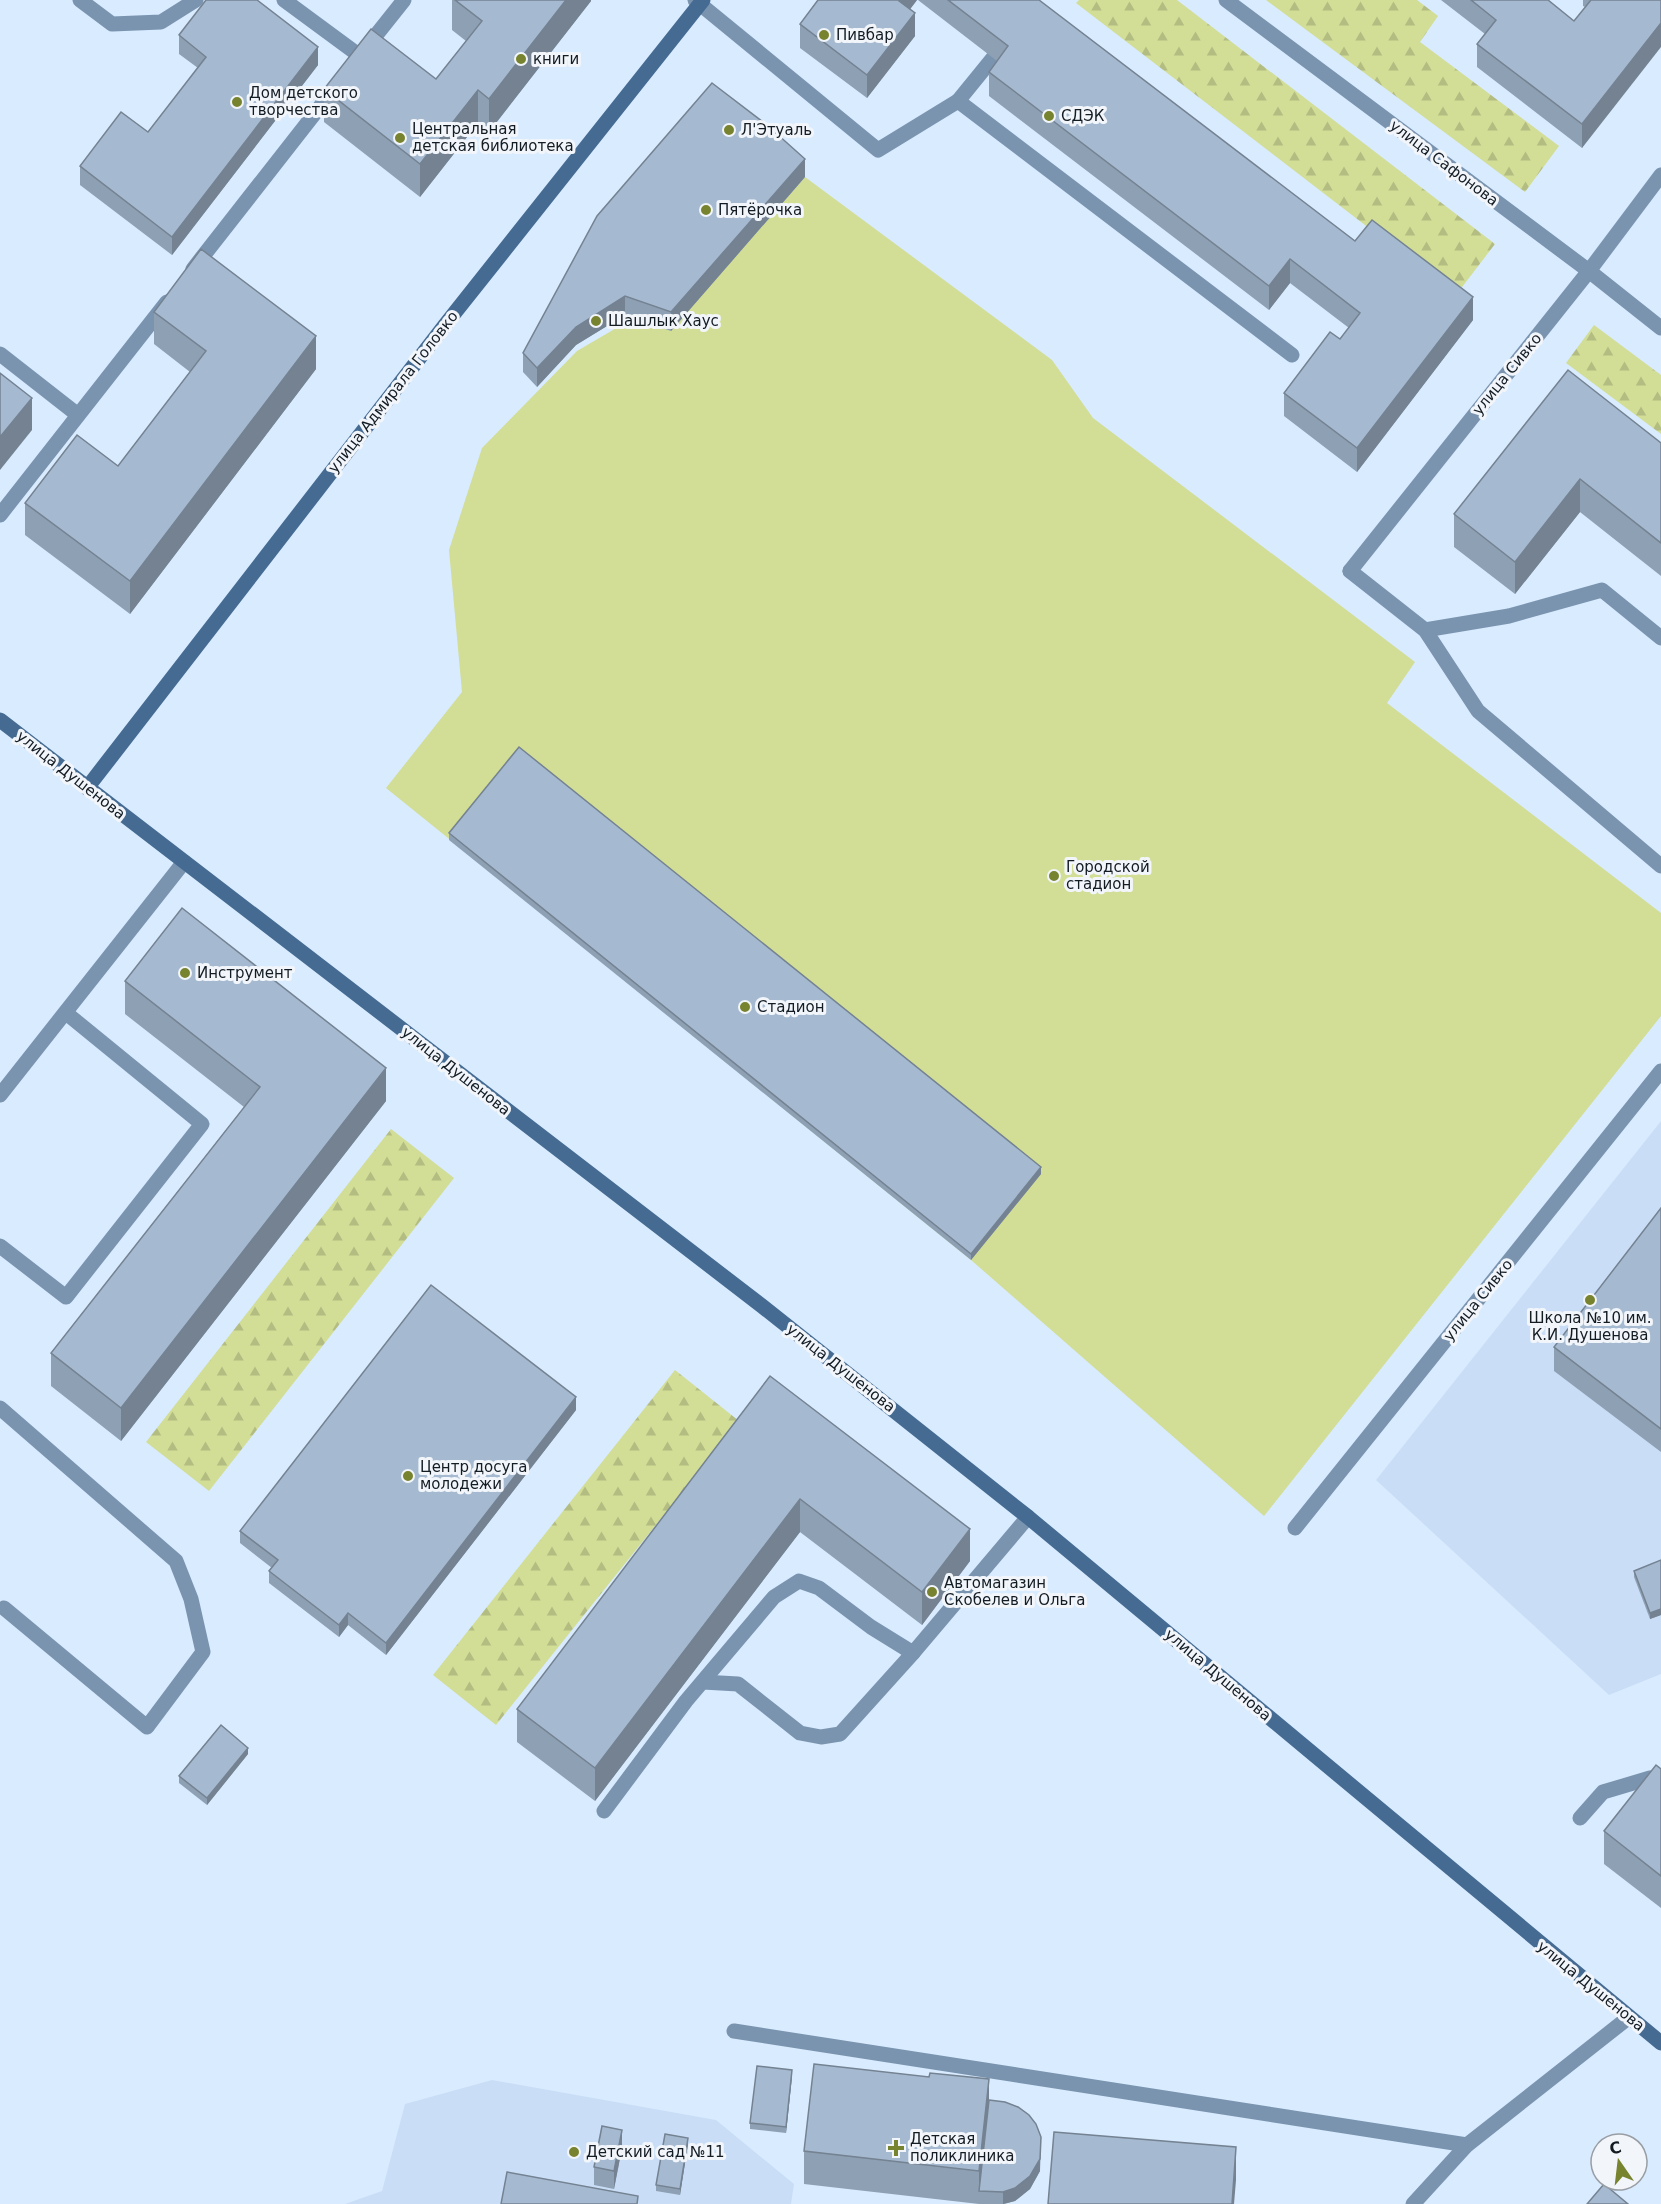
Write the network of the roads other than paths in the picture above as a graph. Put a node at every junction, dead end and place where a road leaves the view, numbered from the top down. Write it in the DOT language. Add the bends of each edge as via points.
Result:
graph roads {
  1 [pos="80,0"];
  2 [pos="196,0"];
  3 [pos="284,0"];
  4 [pos="404,0"];
  5 [pos="1226,0"];
  6 [pos="700,1"];
  7 [pos="993,58"];
  8 [pos="352,65"];
  9 [pos="958,101"];
  10 [pos="1661,175"];
  11 [pos="1589,271"];
  12 [pos="1661,328"];
  13 [pos="0,354"];
  14 [pos="1292,355"];
  15 [pos="78,415"];
  16 [pos="0,515"];
  17 [pos="1425,630"];
  18 [pos="1661,638"];
  19 [pos="0,720"];
  20 [pos="87,788"];
  21 [pos="184,862"];
  22 [pos="1661,867"];
  23 [pos="66,1012"];
  24 [pos="1661,1071"];
  25 [pos="0,1095"];
  26 [pos="0,1246"];
  27 [pos="0,1408"];
  28 [pos="1028,1517"];
  29 [pos="1295,1528"];
  30 [pos="4,1608"];
  31 [pos="913,1653"];
  32 [pos="703,1682"];
  33 [pos="1661,1777"];
  34 [pos="604,1811"];
  35 [pos="1580,1818"];
  36 [pos="1628,2018"];
  37 [pos="734,2031"];
  38 [pos="1661,2043"];
  39 [pos="1467,2145"];
  40 [pos="1413,2204"];
  1 -- 2 [label="street" via="112,24 161,22"];
  3 -- 8 [label="street"];
  4 -- 8 [label="street"];
  5 -- 11 [label="street, улица Сафонова"];
  6 -- 9 [label="street" via="878,150"];
  6 -- 20 [label="street, улица Адмирала Головко"];
  7 -- 9 [label="street"];
  8 -- 15 [label="street"];
  9 -- 14 [label="street"];
  10 -- 11 [label="street, улица Сивко"];
  11 -- 12 [label="street, улица Сафонова"];
  11 -- 17 [label="street, улица Сивко" via="1350,571"];
  13 -- 15 [label="street"];
  15 -- 16 [label="street"];
  17 -- 18 [label="street" via="1509,616 1602,590"];
  17 -- 22 [label="street" via="1478,711"];
  19 -- 20 [label="street, улица Душенова"];
  20 -- 21 [label="street, улица Душенова"];
  21 -- 23 [label="street"];
  21 -- 28 [label="street, улица Душенова" via="762,1306"];
  23 -- 25 [label="street"];
  23 -- 26 [label="street" via="201,1124 66,1297"];
  24 -- 29 [label="street, улица Сивко"];
  27 -- 30 [label="street" via="176,1561 191,1599 203,1652 147,1727"];
  28 -- 31 [label="street"];
  28 -- 36 [label="street, улица Душенова"];
  31 -- 32 [label="street" via="840,1734 821,1737 800,1733 738,1684"];
  31 -- 32 [label="street" via="819,1588 799,1581 774,1597"];
  32 -- 34 [label="street"];
  33 -- 35 [label="street" via="1603,1792"];
  36 -- 38 [label="street, улица Душенова"];
  36 -- 39 [label="street"];
  37 -- 39 [label="street"];
  39 -- 40 [label="street"];
}
